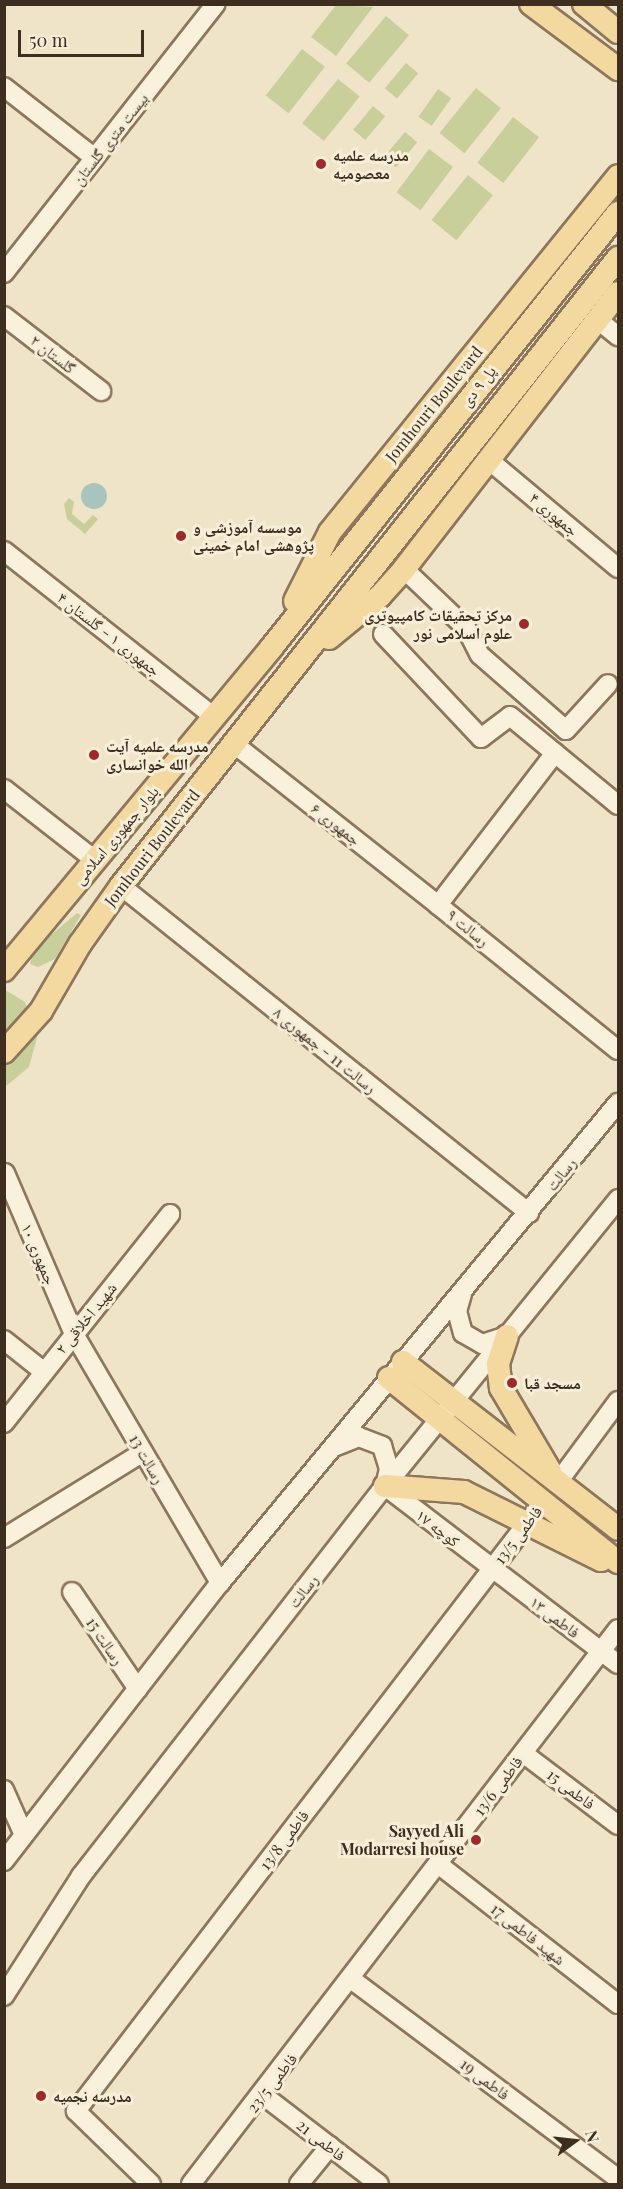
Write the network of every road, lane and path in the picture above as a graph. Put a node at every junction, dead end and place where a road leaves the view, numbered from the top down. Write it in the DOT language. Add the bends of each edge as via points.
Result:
graph roads {
  1 [pos="531,4"];
  2 [pos="584,4"];
  3 [pos="206,8"];
  4 [pos="618,32"];
  5 [pos="618,69"];
  6 [pos="4,87"];
  7 [pos="95,158"];
  8 [pos="618,176"];
  9 [pos="618,213"];
  10 [pos="618,258"];
  11 [pos="4,273"];
  12 [pos="618,293"];
  13 [pos="4,316"];
  14 [pos="598,320"];
  15 [pos="618,336"];
  16 [pos="101,391"];
  17 [pos="490,461"];
  18 [pos="4,551"];
  19 [pos="340,561"];
  20 [pos="618,568"];
  21 [pos="404,569"];
  22 [pos="383,634"];
  23 [pos="272,646"];
  24 [pos="296,666"];
  25 [pos="608,684"];
  26 [pos="213,716"];
  27 [pos="233,743"];
  28 [pos="555,753"];
  29 [pos="4,789"];
  30 [pos="618,805"];
  31 [pos="95,860"];
  32 [pos="121,886"];
  33 [pos="438,905"];
  34 [pos="46,918"];
  35 [pos="4,949"];
  36 [pos="4,970"];
  37 [pos="618,1050"];
  38 [pos="4,1052"];
  39 [pos="618,1103"];
  40 [pos="5,1173"];
  41 [pos="618,1199"];
  42 [pos="529,1213"];
  43 [pos="170,1214"];
  44 [pos="463,1293"];
  45 [pos="74,1334"];
  46 [pos="507,1336"];
  47 [pos="4,1340"];
  48 [pos="396,1370"];
  49 [pos="43,1371"];
  50 [pos="618,1401"];
  51 [pos="446,1410"];
  52 [pos="4,1423"];
  53 [pos="334,1447"];
  54 [pos="143,1452"];
  55 [pos="558,1482"];
  56 [pos="385,1486"];
  57 [pos="544,1502"];
  58 [pos="527,1523"];
  59 [pos="618,1529"];
  60 [pos="4,1538"];
  61 [pos="618,1562"];
  62 [pos="492,1569"];
  63 [pos="618,1569"];
  64 [pos="220,1583"];
  65 [pos="72,1593"];
  66 [pos="618,1629"];
  67 [pos="601,1651"];
  68 [pos="618,1664"];
  69 [pos="138,1689"];
  70 [pos="524,1753"];
  71 [pos="4,1790"];
  72 [pos="618,1825"];
  73 [pos="24,1834"];
  74 [pos="4,1862"];
  75 [pos="438,1864"];
  76 [pos="351,1979"];
  77 [pos="4,1996"];
  78 [pos="618,2004"];
  79 [pos="263,2095"];
  80 [pos="330,2146"];
  81 [pos="618,2179"];
  82 [pos="151,2184"];
  83 [pos="191,2184"];
  84 [pos="299,2184"];
  85 [pos="379,2184"];
  1 -- 5 [label="main road"];
  2 -- 4 [label="main road"];
  3 -- 7 [label="street, بیست متری گلستان"];
  6 -- 7 [label="street"];
  7 -- 11 [label="street, بیست متری گلستان"];
  8 -- 23 [label="main road, Jomhouri Boulevard" via="330,532"];
  9 -- 19 [label="main road, پل ۹ دی"];
  10 -- 24 [label="main road, Jomhouri Boulevard"];
  12 -- 14 [label="main road, Jomhouri Boulevard"];
  13 -- 16 [label="street, گلستان ۲"];
  14 -- 15 [label="street"];
  14 -- 17 [label="main road, Jomhouri Boulevard"];
  17 -- 20 [label="street, جمهوری ۴"];
  17 -- 21 [label="main road, Jomhouri Boulevard"];
  18 -- 26 [label="street, جمهوری ۱ - گلستان ۴"];
  19 -- 23 [label="main road, بلوار جمهوری اسلامی"];
  21 -- 24 [label="main road, Jomhouri Boulevard" via="380,596"];
  21 -- 25 [label="street" via="466,628 480,655 566,730"];
  22 -- 28 [label="street" via="481,738 510,716"];
  23 -- 26 [label="main road, بلوار جمهوری اسلامی"];
  24 -- 27 [label="main road, Jomhouri Boulevard"];
  26 -- 31 [label="main road, بلوار جمهوری اسلامی"];
  27 -- 32 [label="main road, Jomhouri Boulevard"];
  27 -- 33 [label="street, جمهوری ۶"];
  28 -- 30 [label="street"];
  28 -- 33 [label="street, رسالت ۹"];
  29 -- 31 [label="street"];
  31 -- 34 [label="main road, بلوار جمهوری اسلامی"];
  32 -- 38 [label="main road, Jomhouri Boulevard" via="85,936 41,1011"];
  32 -- 42 [label="street, رسالت 11 - جمهوری ۸"];
  33 -- 37 [label="street, رسالت ۹"];
  34 -- 35 [label="main road"];
  34 -- 36 [label="main road, بلوار جمهوری اسلامی"];
  39 -- 42 [label="street, رسالت"];
  40 -- 45 [label="street, جمهوری ۱۰"];
  41 -- 46 [label="street, رسالت"];
  42 -- 44 [label="street, رسالت"];
  43 -- 45 [label="street, شهید اخلاقی ۲"];
  44 -- 46 [label="street" via="456,1311 463,1333 482,1344"];
  44 -- 48 [label="street, رسالت"];
  45 -- 49 [label="street, شهید اخلاقی ۲"];
  45 -- 54 [label="street, رسالت 13"];
  46 -- 51 [label="street, رسالت"];
  46 -- 55 [label="main road" via="498,1364 501,1388"];
  47 -- 49 [label="street"];
  48 -- 51 [label="main road"];
  48 -- 53 [label="street, رسالت"];
  49 -- 52 [label="street, شهید اخلاقی ۲"];
  50 -- 55 [label="street"];
  51 -- 55 [label="main road"];
  51 -- 56 [label="street, رسالت"];
  51 -- 57 [label="main road"];
  53 -- 56 [label="street" via="359,1437 382,1446 389,1469"];
  53 -- 64 [label="street, رسالت"];
  54 -- 60 [label="street"];
  54 -- 64 [label="street, رسالت 13"];
  55 -- 59 [label="main road"];
  56 -- 58 [label="main road" via="464,1492"];
  56 -- 62 [label="street, کوچه ۱۷"];
  56 -- 77 [label="street, رسالت" via="81,1876"];
  57 -- 58 [label="street, فاطمی 13/5"];
  57 -- 61 [label="main road"];
  58 -- 62 [label="street, فاطمی 13/5"];
  58 -- 63 [label="main road"];
  62 -- 67 [label="street, فاطمی ۱۳"];
  62 -- 82 [label="street, فاطمی 13/8" via="76,2111"];
  64 -- 69 [label="street, رسالت"];
  65 -- 69 [label="street, رسالت 15"];
  66 -- 67 [label="street, فاطمی 13/6"];
  67 -- 68 [label="street, فاطمی ۱۳"];
  67 -- 70 [label="street, فاطمی 13/6"];
  69 -- 73 [label="street, رسالت"];
  70 -- 72 [label="street, فاطمی 15"];
  70 -- 75 [label="street, فاطمی 13/6"];
  71 -- 73 [label="street"];
  73 -- 74 [label="street, رسالت"];
  75 -- 76 [label="street, فاطمی 13/6"];
  75 -- 78 [label="street, شهید فاطمی 17"];
  76 -- 79 [label="street, فاطمی 23/5"];
  76 -- 81 [label="street, فاطمی 19"];
  79 -- 80 [label="street, فاطمی 21"];
  79 -- 83 [label="street, فاطمی 23/5"];
  80 -- 84 [label="street"];
  80 -- 85 [label="street, فاطمی 21"];
}
